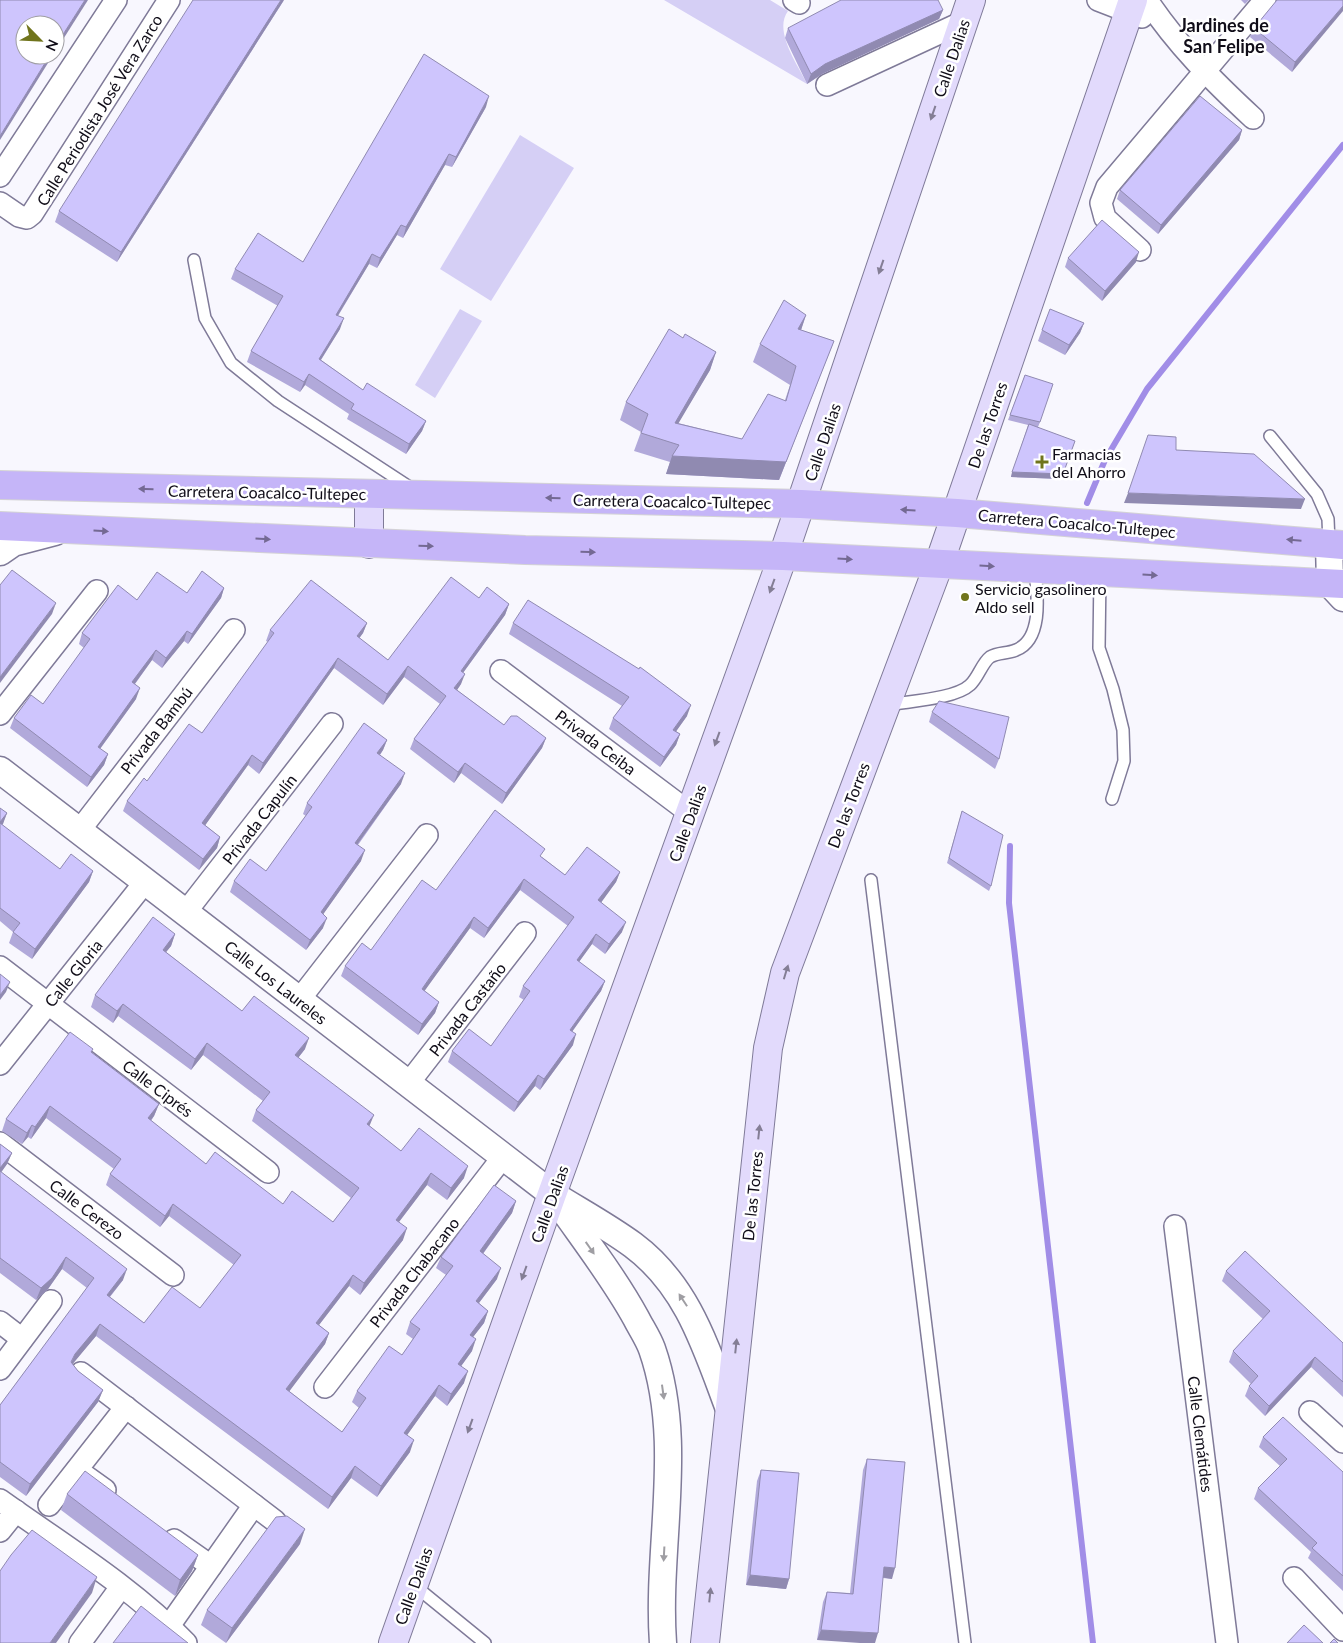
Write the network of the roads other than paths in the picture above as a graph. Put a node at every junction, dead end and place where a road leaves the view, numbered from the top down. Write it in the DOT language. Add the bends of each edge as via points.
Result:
graph roads {
  1 [pos="116,0"];
  2 [pos="169,0"];
  3 [pos="1098,0"];
  4 [pos="1264,0"];
  5 [pos="1137,4"];
  6 [pos="967,11"];
  7 [pos="1203,72"];
  8 [pos="827,84"];
  9 [pos="1253,118"];
  10 [pos="0,176"];
  11 [pos="0,204"];
  12 [pos="1140,250"];
  13 [pos="194,260"];
  14 [pos="1270,436"];
  15 [pos="0,485"];
  16 [pos="369,494"];
  17 [pos="421,495"];
  18 [pos="801,504"];
  19 [pos="957,513"];
  20 [pos="0,526"];
  21 [pos="64,529"];
  22 [pos="369,544"];
  23 [pos="1340,546"];
  24 [pos="0,552"];
  25 [pos="783,556"];
  26 [pos="939,564"];
  27 [pos="1035,569"];
  28 [pos="1100,572"];
  29 [pos="1338,589"];
  30 [pos="98,591"];
  31 [pos="234,630"];
  32 [pos="501,671"];
  33 [pos="886,706"];
  34 [pos="0,714"];
  35 [pos="332,724"];
  36 [pos="0,770"];
  37 [pos="1112,799"];
  38 [pos="690,814"];
  39 [pos="79,831"];
  40 [pos="427,835"];
  41 [pos="871,880"];
  42 [pos="145,882"];
  43 [pos="185,913"];
  44 [pos="525,933"];
  45 [pos="0,967"];
  46 [pos="299,1000"];
  47 [pos="48,1004"];
  48 [pos="0,1064"];
  49 [pos="408,1084"];
  50 [pos="0,1143"];
  51 [pos="504,1157"];
  52 [pos="268,1172"];
  53 [pos="552,1194"];
  54 [pos="1174,1226"];
  55 [pos="173,1275"];
  56 [pos="51,1301"];
  57 [pos="0,1322"];
  58 [pos="22,1339"];
  59 [pos="0,1369"];
  60 [pos="81,1373"];
  61 [pos="325,1386"];
  62 [pos="126,1407"];
  63 [pos="729,1409"];
  64 [pos="1310,1412"];
  65 [pos="1343,1442"];
  66 [pos="77,1470"];
  67 [pos="124,1504"];
  68 [pos="49,1505"];
  69 [pos="254,1505"];
  70 [pos="8,1506"];
  71 [pos="275,1521"];
  72 [pos="156,1526"];
  73 [pos="0,1532"];
  74 [pos="211,1566"];
  75 [pos="1294,1578"];
  76 [pos="414,1585"];
  77 [pos="121,1587"];
  78 [pos="169,1626"];
  79 [pos="1343,1630"];
  80 [pos="80,1643"];
  81 [pos="186,1643"];
  82 [pos="393,1643"];
  83 [pos="485,1643"];
  84 [pos="663,1643"];
  85 [pos="705,1643"];
  86 [pos="965,1643"];
  87 [pos="1227,1643"];
  1 -- 10 [label="street"];
  2 -- 11 [label="street, Calle Periodista José Vera Zarco" via="37,207 27,218"];
  3 -- 5 [label="street"];
  4 -- 7 [label="street"];
  5 -- 7 [label="street" via="1165,27"];
  5 -- 19 [label="main road, De las Torres"];
  6 -- 8 [label="street"];
  6 -- 18 [label="main road, Calle Dalias, one-way"];
  7 -- 9 [label="street"];
  7 -- 12 [label="street" via="1107,187 1101,203 1105,218"];
  13 -- 17 [label="lane" via="205,318 231,363 278,401"];
  14 -- 23 [label="lane" via="1317,494"];
  16 -- 15 [label="main road, Carretera Coacalco-Tultepec, one-way"];
  16 -- 17 [label="main road, Carretera Coacalco-Tultepec"];
  16 -- 22 [label="main road"];
  18 -- 17 [label="main road, Carretera Coacalco-Tultepec, one-way"];
  19 -- 18 [label="main road, Carretera Coacalco-Tultepec, one-way"];
  18 -- 25 [label="main road, Calle Dalias"];
  23 -- 19 [label="main road, Carretera Coacalco-Tultepec, one-way"];
  19 -- 26 [label="main road, De las Torres"];
  20 -- 21 [label="main road"];
  21 -- 22 [label="main road, one-way"];
  21 -- 24 [label="street" via="13,543"];
  22 -- 25 [label="main road, one-way"];
  23 -- 29 [label="street"];
  25 -- 26 [label="main road, one-way"];
  25 -- 38 [label="main road, Calle Dalias, one-way"];
  26 -- 27 [label="main road, one-way"];
  26 -- 33 [label="main road, De las Torres"];
  27 -- 28 [label="main road"];
  27 -- 33 [label="lane" via="1035,619 1028,640 1017,650 988,658 970,686 958,693"];
  28 -- 29 [label="main road, one-way"];
  28 -- 37 [label="lane" via="1099,648 1123,730 1124,761"];
  30 -- 34 [label="street"];
  31 -- 39 [label="street, Privada Bambú"];
  32 -- 38 [label="street, Privada Ceiba"];
  63 -- 33 [label="main road, De las Torres, one-way" via="768,1048 786,973"];
  35 -- 43 [label="street, Privada Capulín"];
  36 -- 39 [label="street, Calle Los Laureles"];
  38 -- 53 [label="main road, Calle Dalias"];
  39 -- 42 [label="street, Calle Los Laureles"];
  40 -- 46 [label="street"];
  41 -- 86 [label="lane"];
  42 -- 43 [label="street, Calle Los Laureles"];
  42 -- 47 [label="street, Calle Gloria"];
  43 -- 46 [label="street, Calle Los Laureles"];
  44 -- 49 [label="street, Privada Castaño"];
  45 -- 47 [label="street, Calle Ciprés"];
  46 -- 49 [label="street, Calle Los Laureles"];
  47 -- 48 [label="street, Calle Gloria"];
  47 -- 52 [label="street, Calle Ciprés"];
  49 -- 51 [label="street, Calle Los Laureles"];
  50 -- 55 [label="street, Calle Cerezo"];
  51 -- 53 [label="street, Calle Los Laureles"];
  51 -- 61 [label="street, Privada Chabacano"];
  63 -- 53 [label="street, one-way" via="695,1319 670,1281 634,1245"];
  53 -- 76 [label="main road, Calle Dalias, one-way"];
  53 -- 84 [label="street, one-way" via="620,1290 651,1347 663,1388 668,1475 661,1607"];
  54 -- 87 [label="street, Calle Clemátides"];
  56 -- 58 [label="street"];
  57 -- 58 [label="street"];
  58 -- 59 [label="street"];
  60 -- 62 [label="street"];
  62 -- 66 [label="street"];
  62 -- 69 [label="street"];
  85 -- 63 [label="main road, De las Torres, one-way"];
  64 -- 65 [label="street"];
  66 -- 67 [label="street"];
  66 -- 68 [label="street"];
  69 -- 71 [label="street"];
  69 -- 74 [label="street"];
  70 -- 73 [label="street"];
  70 -- 77 [label="street"];
  72 -- 74 [label="street"];
  74 -- 78 [label="street"];
  75 -- 79 [label="street"];
  76 -- 82 [label="main road, Calle Dalias"];
  76 -- 83 [label="lane"];
  77 -- 78 [label="street"];
  77 -- 80 [label="street"];
  78 -- 81 [label="street"];
}
